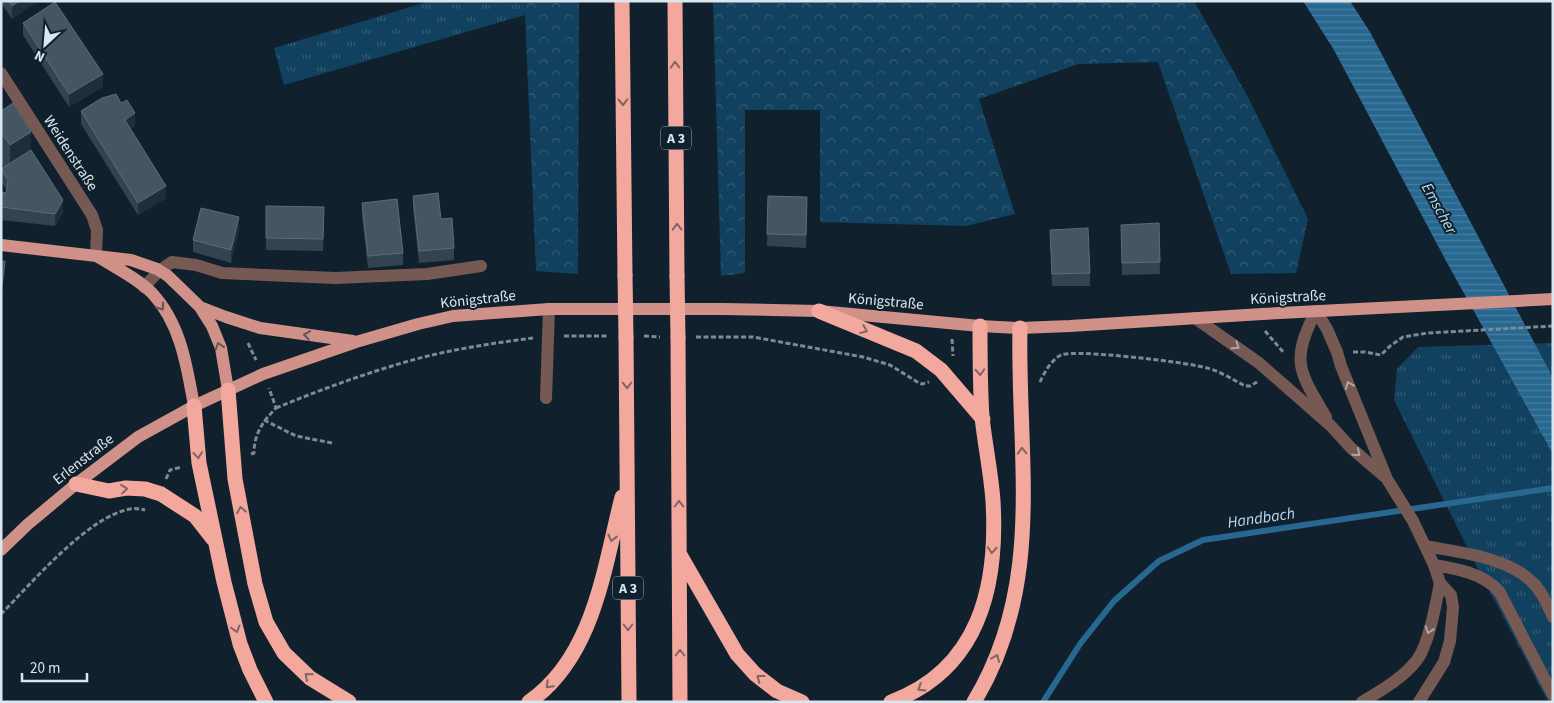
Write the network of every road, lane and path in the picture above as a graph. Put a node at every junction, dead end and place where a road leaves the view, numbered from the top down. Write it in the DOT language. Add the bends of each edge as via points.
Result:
graph roads {
  1 [pos="622,1"];
  2 [pos="675,1"];
  3 [pos="1,73"];
  4 [pos="1,245"];
  5 [pos="96,255"];
  6 [pos="481,266"];
  7 [pos="159,271"];
  8 [pos="144,287"];
  9 [pos="1553,299"];
  10 [pos="200,306"];
  11 [pos="549,309"];
  12 [pos="819,311"];
  13 [pos="1316,311"];
  14 [pos="1262,314"];
  15 [pos="1195,318"];
  16 [pos="980,326"];
  17 [pos="1553,326"];
  18 [pos="1020,328"];
  19 [pos="548,336"];
  20 [pos="610,336"];
  21 [pos="632,336"];
  22 [pos="672,337"];
  23 [pos="696,337"];
  24 [pos="356,342"];
  25 [pos="1284,353"];
  26 [pos="1381,354"];
  27 [pos="1269,372"];
  28 [pos="933,378"];
  29 [pos="1039,382"];
  30 [pos="228,390"];
  31 [pos="546,398"];
  32 [pos="194,406"];
  33 [pos="276,408"];
  34 [pos="982,419"];
  35 [pos="264,420"];
  36 [pos="1331,426"];
  37 [pos="332,443"];
  38 [pos="627,474"];
  39 [pos="1387,479"];
  40 [pos="76,484"];
  41 [pos="161,494"];
  42 [pos="216,543"];
  43 [pos="1425,546"];
  44 [pos="1,550"];
  45 [pos="679,553"];
  46 [pos="1434,565"];
  47 [pos="1440,583"];
  48 [pos="1,614"];
  49 [pos="1553,617"];
  50 [pos="1553,695"];
  51 [pos="266,702"];
  52 [pos="349,702"];
  53 [pos="529,702"];
  54 [pos="629,702"];
  55 [pos="680,702"];
  56 [pos="802,702"];
  57 [pos="892,702"];
  58 [pos="974,702"];
  59 [pos="1362,702"];
  60 [pos="1419,702"];
  1 -- 21 [label="highway, A 3, one-way, bridge" via="625,275"];
  22 -- 2 [label="highway, A 3, one-way, bridge" via="677,276"];
  3 -- 5 [label="street, Weidenstraße" via="92,215"];
  4 -- 5 [label="main road"];
  5 -- 7 [label="main road" via="131,260"];
  5 -- 8 [label="main road"];
  6 -- 7 [label="street" via="427,274 335,278 222,273 172,262"];
  7 -- 8 [label="street"];
  7 -- 10 [label="main road" via="179,284"];
  8 -- 32 [label="main road, one-way" via="162,308 181,344"];
  9 -- 13 [label="main road, Königstraße"];
  24 -- 10 [label="main road, one-way" via="260,328"];
  30 -- 10 [label="main road, one-way" via="220,348"];
  11 -- 12 [label="main road, Königstraße"];
  11 -- 19 [label="street"];
  11 -- 24 [label="main road, Königstraße" via="453,316"];
  12 -- 16 [label="main road, Königstraße"];
  12 -- 34 [label="highway, one-way" via="916,351 941,370"];
  13 -- 14 [label="main road, Königstraße"];
  13 -- 36 [label="street" via="1303,343 1300,366"];
  39 -- 13 [label="street, one-way" via="1337,352"];
  14 -- 15 [label="main road, Königstraße"];
  14 -- 25 [label="path" via="1266,332"];
  15 -- 18 [label="main road, Königstraße"];
  15 -- 27 [label="street, one-way"];
  16 -- 18 [label="main road, Königstraße"];
  16 -- 34 [label="highway, one-way"];
  17 -- 26 [label="path" via="1428,332 1403,337"];
  58 -- 18 [label="highway, one-way" via="997,656 1011,614 1020,571 1024,500"];
  19 -- 20 [label="path"];
  19 -- 31 [label="street"];
  19 -- 33 [label="path" via="492,343 417,359"];
  21 -- 22 [label="path"];
  21 -- 38 [label="highway, A 3, one-way"];
  45 -- 22 [label="highway, A 3, one-way"];
  23 -- 28 [label="path" via="753,337 863,356 890,365 922,384"];
  24 -- 30 [label="main road, Königstraße" via="263,374"];
  27 -- 29 [label="path" via="1256,383 1246,386 1204,367 1082,354 1061,355 1045,370"];
  27 -- 36 [label="street"];
  30 -- 32 [label="main road, Königstraße"];
  52 -- 30 [label="highway, one-way" via="310,678 284,653 266,622 255,584 235,478"];
  32 -- 40 [label="main road, Erlenstraße" via="138,437"];
  32 -- 42 [label="highway, one-way" via="199,463"];
  34 -- 57 [label="highway, one-way" via="991,472 994,528 991,565 982,608 974,630 953,661 917,690"];
  35 -- 37 [label="path" via="296,436"];
  36 -- 39 [label="street, one-way"];
  38 -- 53 [label="highway, one-way" via="590,619 560,673"];
  38 -- 54 [label="highway, A 3, one-way"];
  39 -- 43 [label="street"];
  40 -- 41 [label="highway, one-way" via="109,491 126,488"];
  40 -- 44 [label="main road, Erlenstraße"];
  41 -- 42 [label="highway" via="195,516"];
  41 -- 48 [label="path" via="154,511 132,508 96,523"];
  42 -- 51 [label="highway, one-way" via="240,644"];
  43 -- 46 [label="street"];
  43 -- 49 [label="street" via="1483,558 1522,573 1540,591"];
  55 -- 45 [label="highway, A 3, one-way"];
  56 -- 45 [label="highway, one-way" via="762,680 737,654"];
  46 -- 47 [label="street"];
  46 -- 50 [label="street" via="1476,574 1492,583"];
  47 -- 59 [label="street, one-way" via="1431,625 1418,658 1396,680"];
  47 -- 60 [label="street" via="1450,595 1450,641 1444,662"];
}
